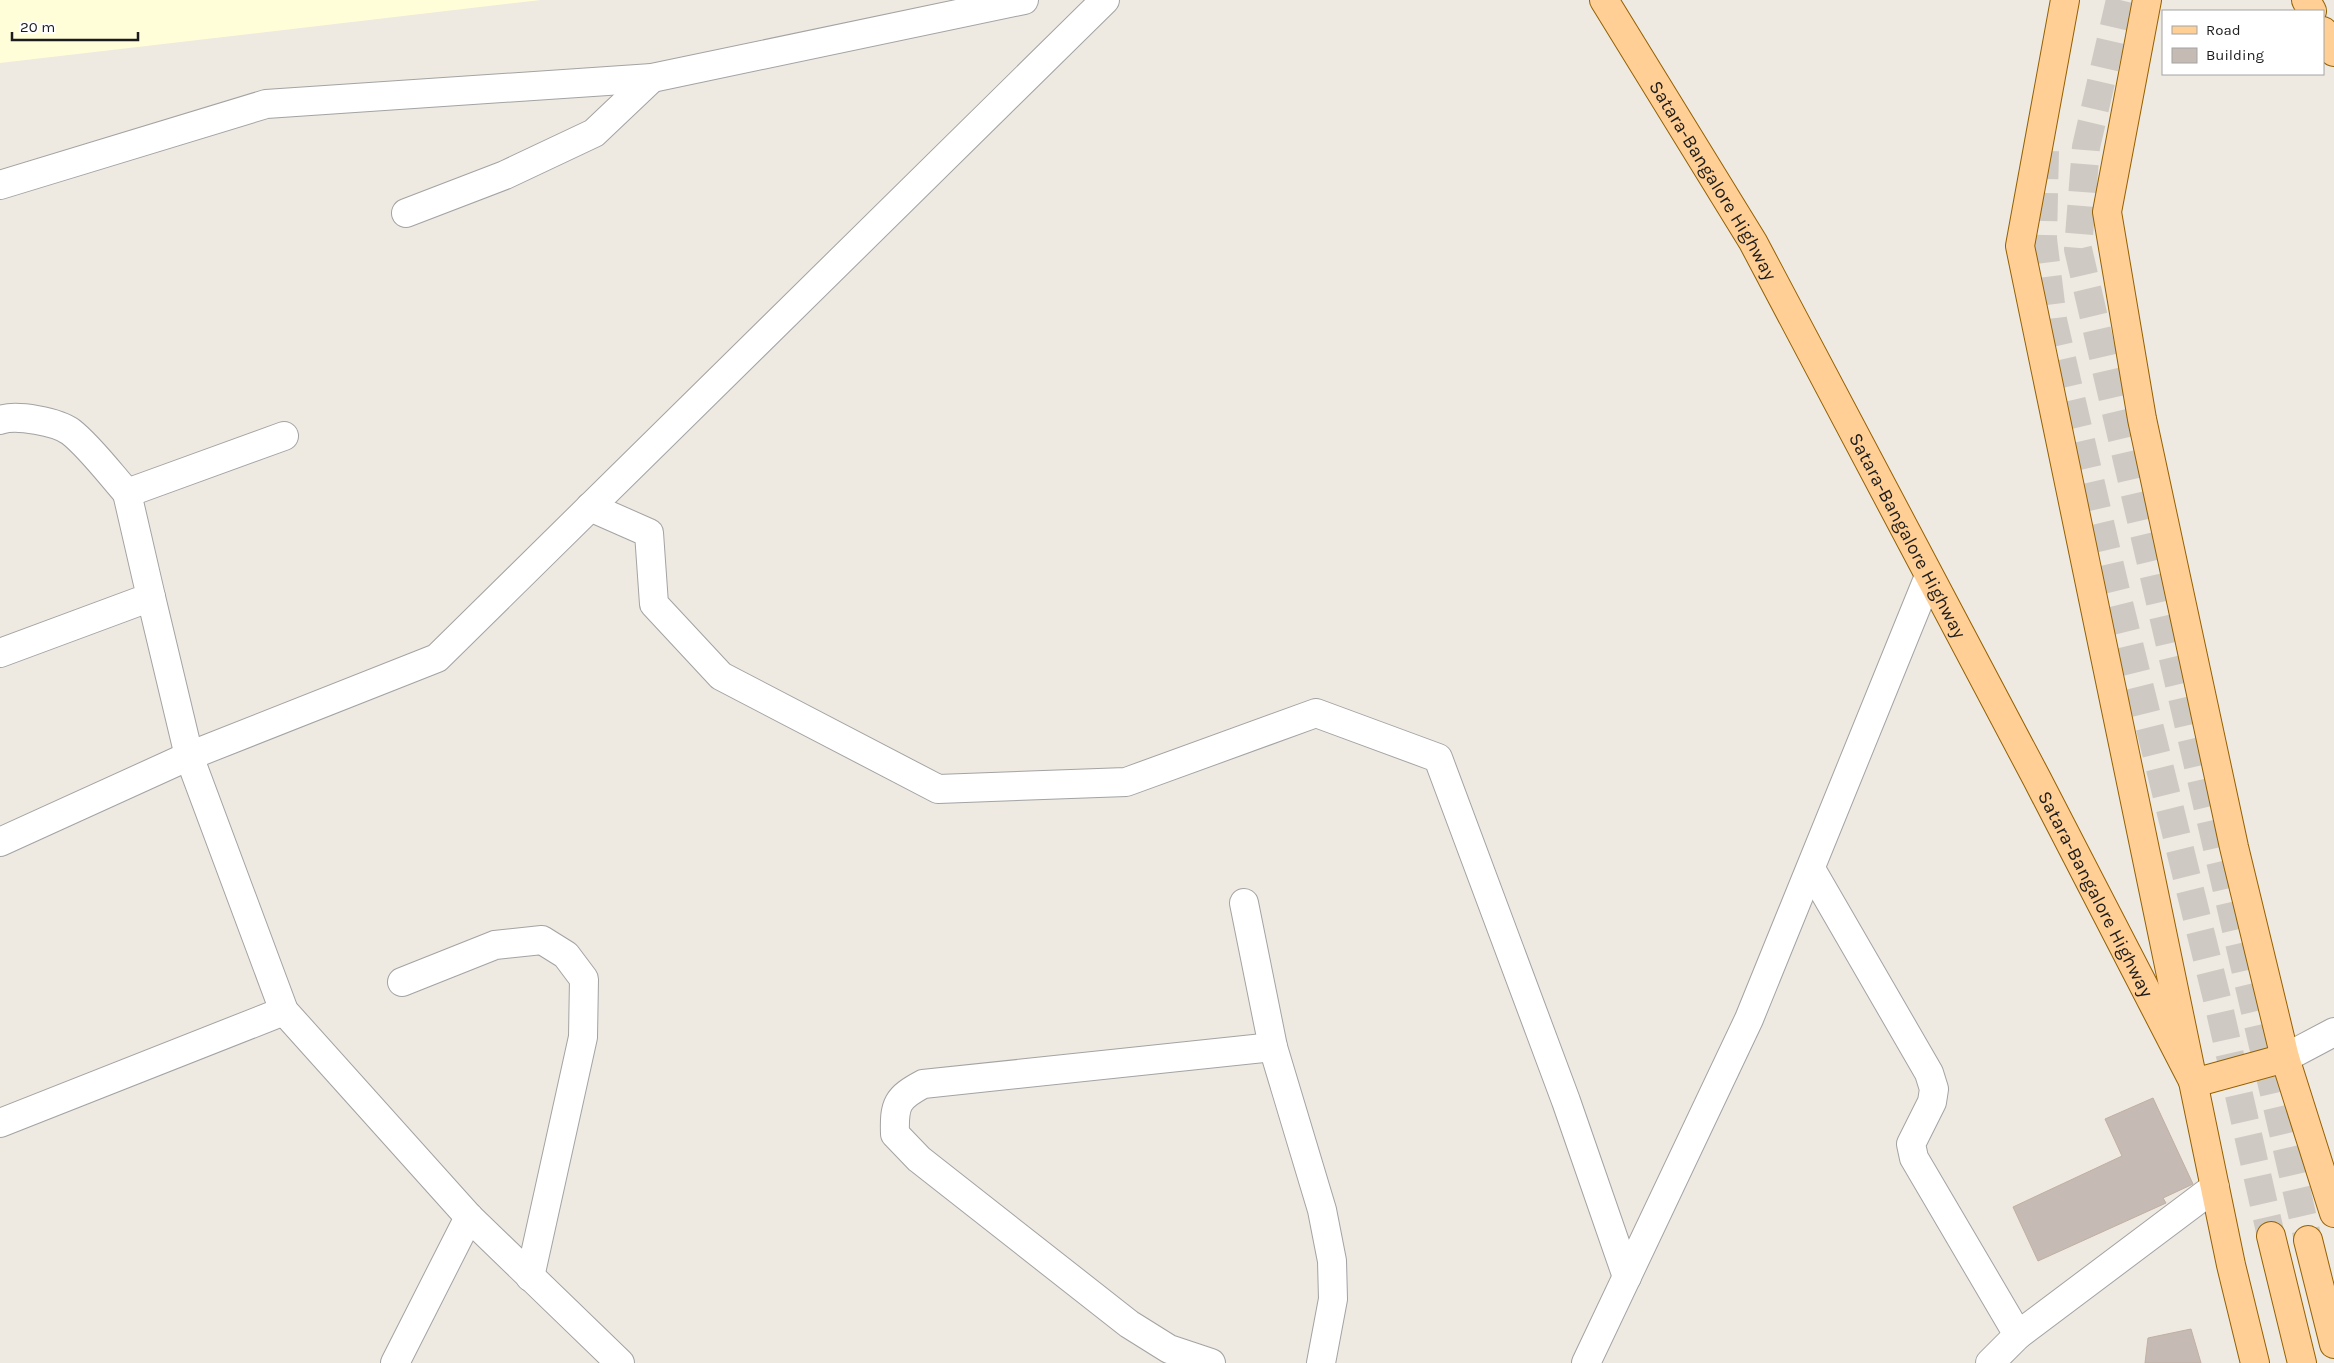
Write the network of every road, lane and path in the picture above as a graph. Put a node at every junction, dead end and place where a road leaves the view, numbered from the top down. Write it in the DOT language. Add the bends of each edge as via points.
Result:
graph roads {
  1 [pos="1024,0"];
  2 [pos="1105,0"];
  3 [pos="1604,0"];
  4 [pos="2065,0"];
  5 [pos="2147,0"];
  6 [pos="2324,33"];
  7 [pos="2334,52"];
  8 [pos="652,78"];
  9 [pos="0,185"];
  10 [pos="406,212"];
  11 [pos="0,420"];
  12 [pos="284,436"];
  13 [pos="127,493"];
  14 [pos="590,507"];
  15 [pos="1929,576"];
  16 [pos="151,597"];
  17 [pos="0,652"];
  18 [pos="190,756"];
  19 [pos="0,842"];
  20 [pos="1810,869"];
  21 [pos="1244,903"];
  22 [pos="402,982"];
  23 [pos="284,1011"];
  24 [pos="2334,1032"];
  25 [pos="1273,1047"];
  26 [pos="2285,1058"];
  27 [pos="2194,1083"];
  28 [pos="0,1123"];
  29 [pos="2215,1188"];
  30 [pos="2334,1213"];
  31 [pos="469,1217"];
  32 [pos="2272,1236"];
  33 [pos="2308,1240"];
  34 [pos="530,1277"];
  35 [pos="1627,1277"];
  36 [pos="2018,1335"];
  37 [pos="2334,1344"];
  38 [pos="395,1363"];
  39 [pos="620,1363"];
  40 [pos="1211,1363"];
  41 [pos="1321,1363"];
  42 [pos="1586,1363"];
  43 [pos="1990,1363"];
  44 [pos="2255,1363"];
  45 [pos="2302,1363"];
  1 -- 8 [label="street"];
  2 -- 14 [label="street"];
  3 -- 15 [label="main road, Satara-Bangalore Highway" via="1753,242"];
  4 -- 27 [label="main road, Satara-Bangalore Highway" via="2020,246"];
  5 -- 26 [label="main road" via="2107,212 2144,428 2234,847"];
  6 -- 7 [label="main road"];
  8 -- 9 [label="street" via="266,104"];
  8 -- 10 [label="street" via="594,133 506,175"];
  11 -- 13 [label="street" via="7,417 39,420 70,431"];
  12 -- 13 [label="street"];
  13 -- 16 [label="street"];
  14 -- 18 [label="street" via="437,658"];
  14 -- 35 [label="street" via="649,533 654,604 720,676 938,789 1126,782 1316,713 1438,758 1566,1101"];
  15 -- 20 [label="street"];
  15 -- 27 [label="main road, Satara-Bangalore Highway"];
  16 -- 17 [label="street"];
  16 -- 18 [label="street"];
  18 -- 19 [label="street"];
  18 -- 23 [label="street"];
  20 -- 35 [label="street" via="1749,1019"];
  20 -- 36 [label="street" via="1929,1073 1933,1095 1910,1144 1914,1158"];
  21 -- 25 [label="street"];
  22 -- 34 [label="street" via="495,945 542,940 566,955 584,979 584,1037"];
  23 -- 28 [label="street"];
  23 -- 31 [label="street"];
  24 -- 26 [label="street"];
  25 -- 40 [label="street" via="923,1084 904,1094 894,1113 895,1134 919,1159 1129,1324 1169,1349"];
  25 -- 41 [label="street" via="1322,1210 1332,1261 1332,1299"];
  26 -- 27 [label="main road"];
  26 -- 30 [label="main road"];
  27 -- 29 [label="main road, Satara-Bangalore Highway"];
  29 -- 36 [label="street"];
  29 -- 44 [label="main road, Satara-Bangalore Highway"];
  31 -- 34 [label="street"];
  31 -- 38 [label="street"];
  32 -- 45 [label="main road"];
  33 -- 37 [label="main road"];
  34 -- 39 [label="street"];
  35 -- 42 [label="street"];
  36 -- 43 [label="street"];
}
